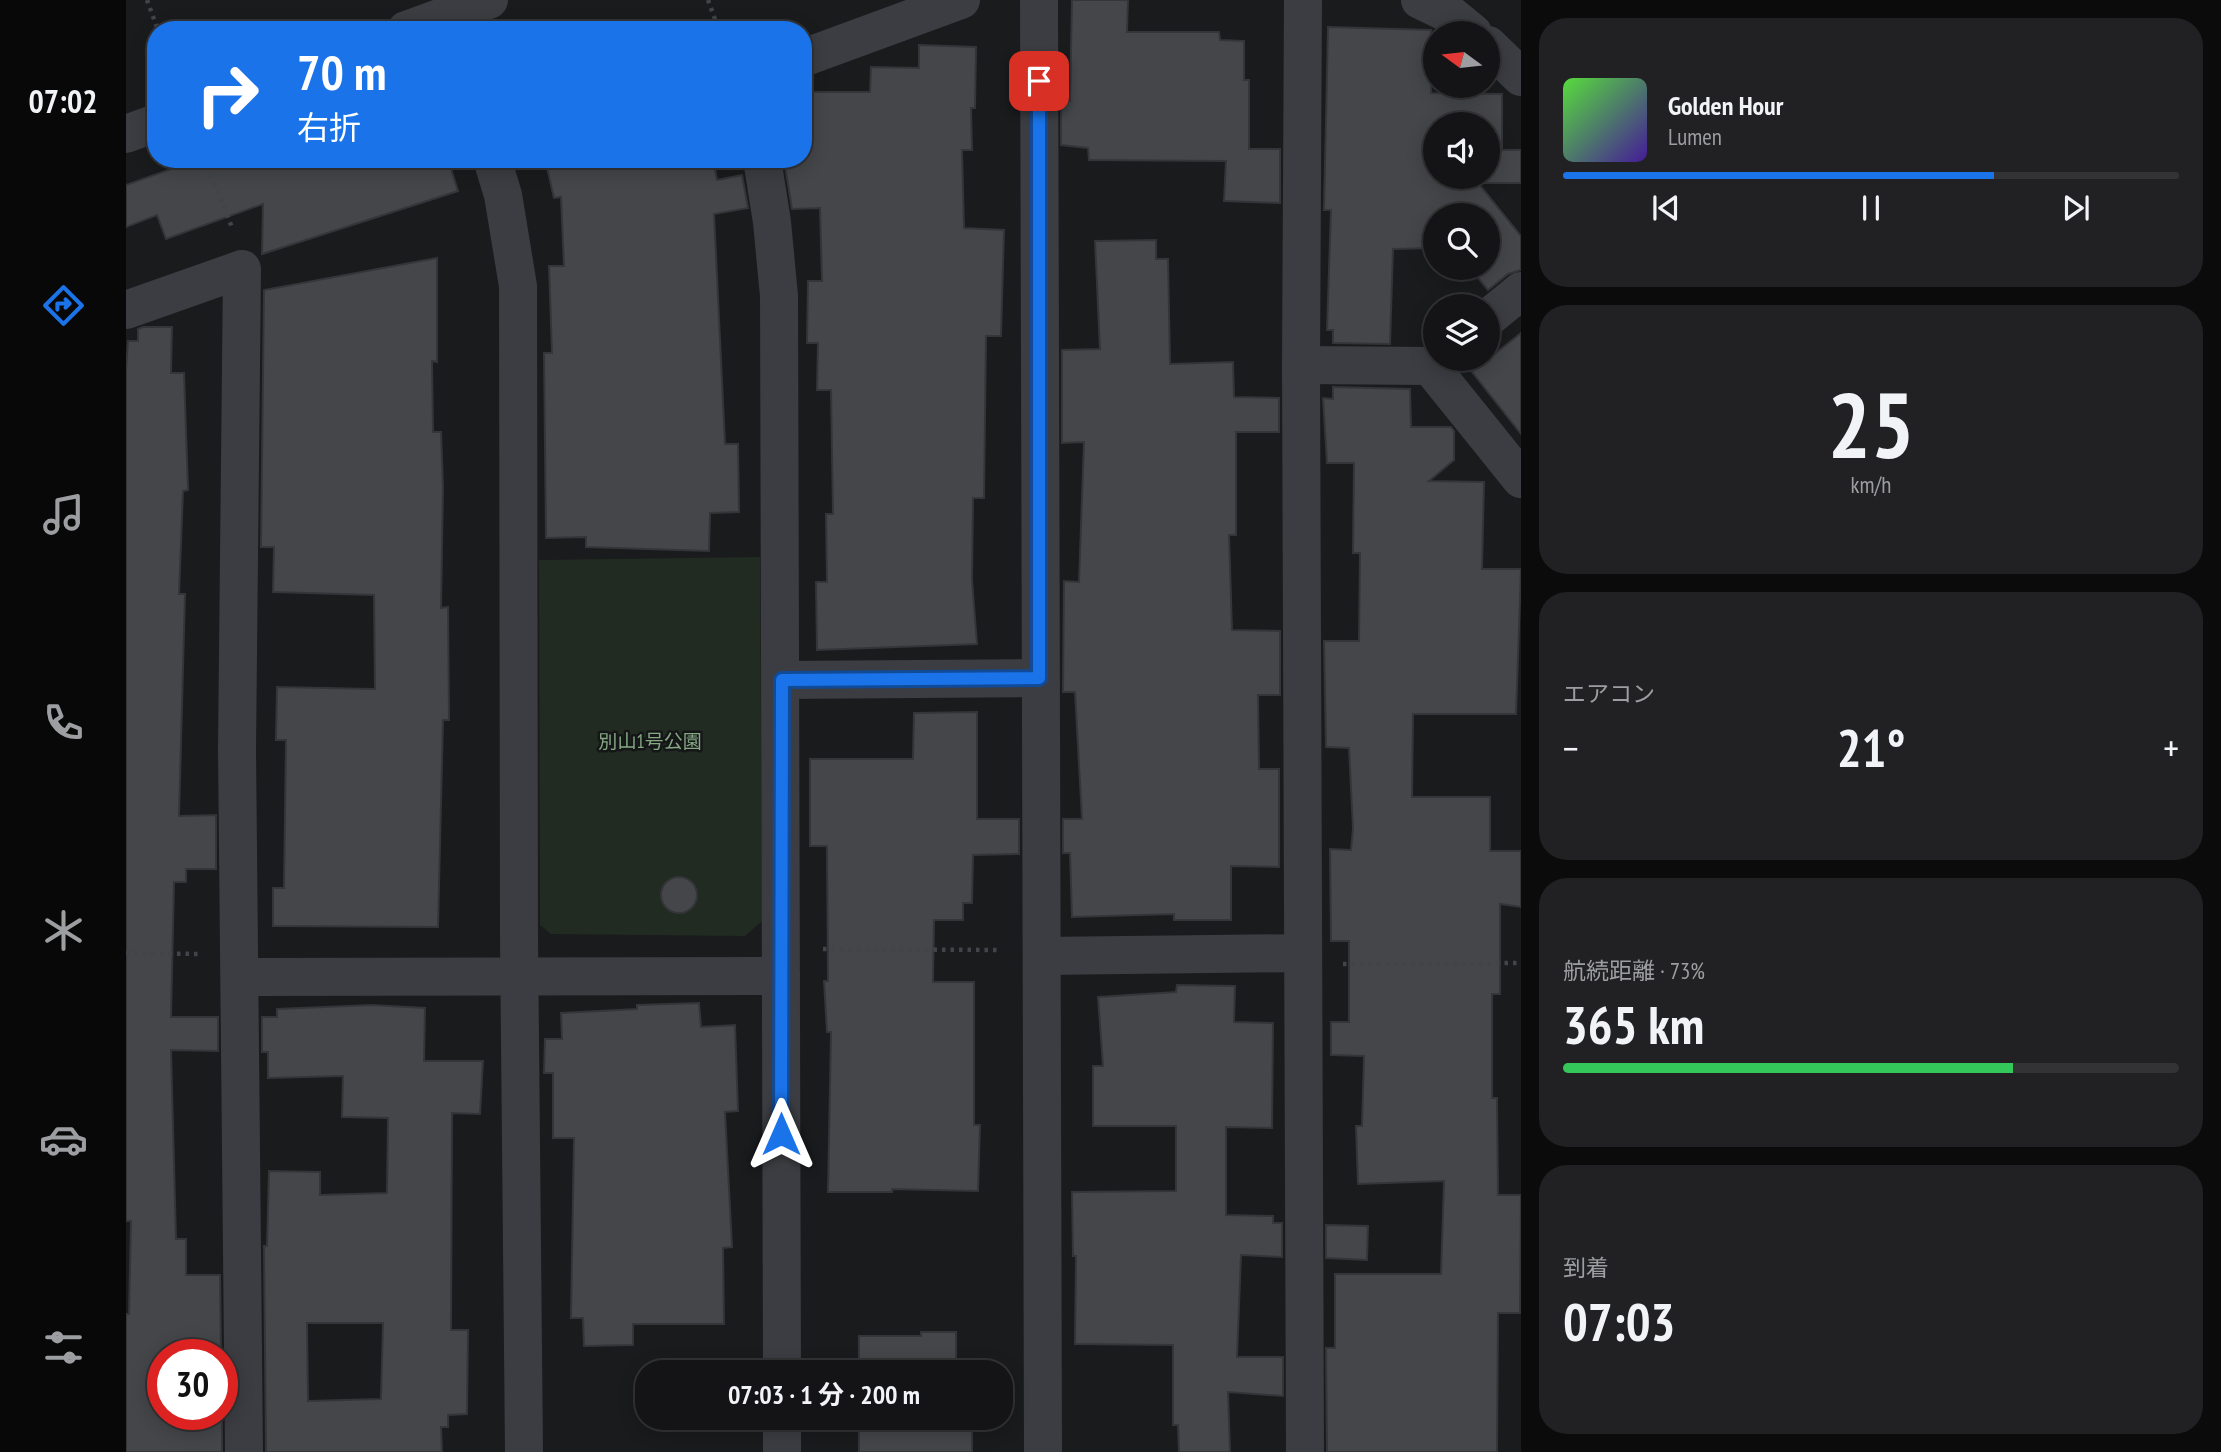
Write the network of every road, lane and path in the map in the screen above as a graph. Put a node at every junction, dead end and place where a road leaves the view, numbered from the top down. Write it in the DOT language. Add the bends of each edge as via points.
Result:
graph roads {
  1 [pos="147,0"];
  2 [pos="489,0"];
  3 [pos="708,0"];
  4 [pos="961,0"];
  5 [pos="1039,0"];
  6 [pos="1303,0"];
  7 [pos="1420,0"];
  8 [pos="444,15"];
  9 [pos="155,21"];
  10 [pos="716,21"];
  11 [pos="1458,21"];
  12 [pos="812,55"];
  13 [pos="1500,57"];
  14 [pos="1521,77"];
  15 [pos="147,126"];
  16 [pos="126,134"];
  17 [pos="208,168"];
  18 [pos="495,168"];
  19 [pos="763,168"];
  20 [pos="242,269"];
  21 [pos="1521,291"];
  22 [pos="1500,308"];
  23 [pos="126,310"];
  24 [pos="1423,362"];
  25 [pos="1301,365"];
  26 [pos="1441,371"];
  27 [pos="1521,479"];
  28 [pos="1039,678"];
  29 [pos="782,680"];
  30 [pos="126,953"];
  31 [pos="1042,953"];
  32 [pos="1303,959"];
  33 [pos="781,963"];
  34 [pos="1521,963"];
  35 [pos="241,966"];
  36 [pos="519,976"];
  37 [pos="782,1360"];
  38 [pos="782,1430"];
  39 [pos="244,1452"];
  40 [pos="524,1452"];
  41 [pos="782,1452"];
  42 [pos="1043,1452"];
  43 [pos="1306,1452"];
  1 -- 9 [label="path"];
  2 -- 8 [label="street"];
  3 -- 10 [label="path"];
  4 -- 12 [label="street"];
  5 -- 28 [label="street"];
  6 -- 25 [label="street"];
  7 -- 11 [label="street"];
  13 -- 14 [label="street"];
  15 -- 16 [label="street"];
  17 -- 20 [label="path" via="240,249"];
  18 -- 36 [label="street" via="518,286"];
  19 -- 29 [label="street" via="779,296"];
  20 -- 23 [label="street"];
  20 -- 35 [label="street" via="237,749"];
  21 -- 22 [label="street"];
  24 -- 25 [label="street"];
  25 -- 32 [label="street"];
  26 -- 27 [label="street"];
  28 -- 29 [label="street"];
  28 -- 31 [label="street"];
  29 -- 33 [label="street"];
  30 -- 35 [label="path"];
  31 -- 32 [label="street"];
  31 -- 33 [label="path"];
  31 -- 42 [label="street"];
  32 -- 34 [label="path"];
  32 -- 43 [label="street"];
  33 -- 36 [label="street"];
  33 -- 37 [label="street"];
  35 -- 36 [label="street"];
  35 -- 39 [label="street"];
  36 -- 40 [label="street"];
  38 -- 41 [label="street"];
}
